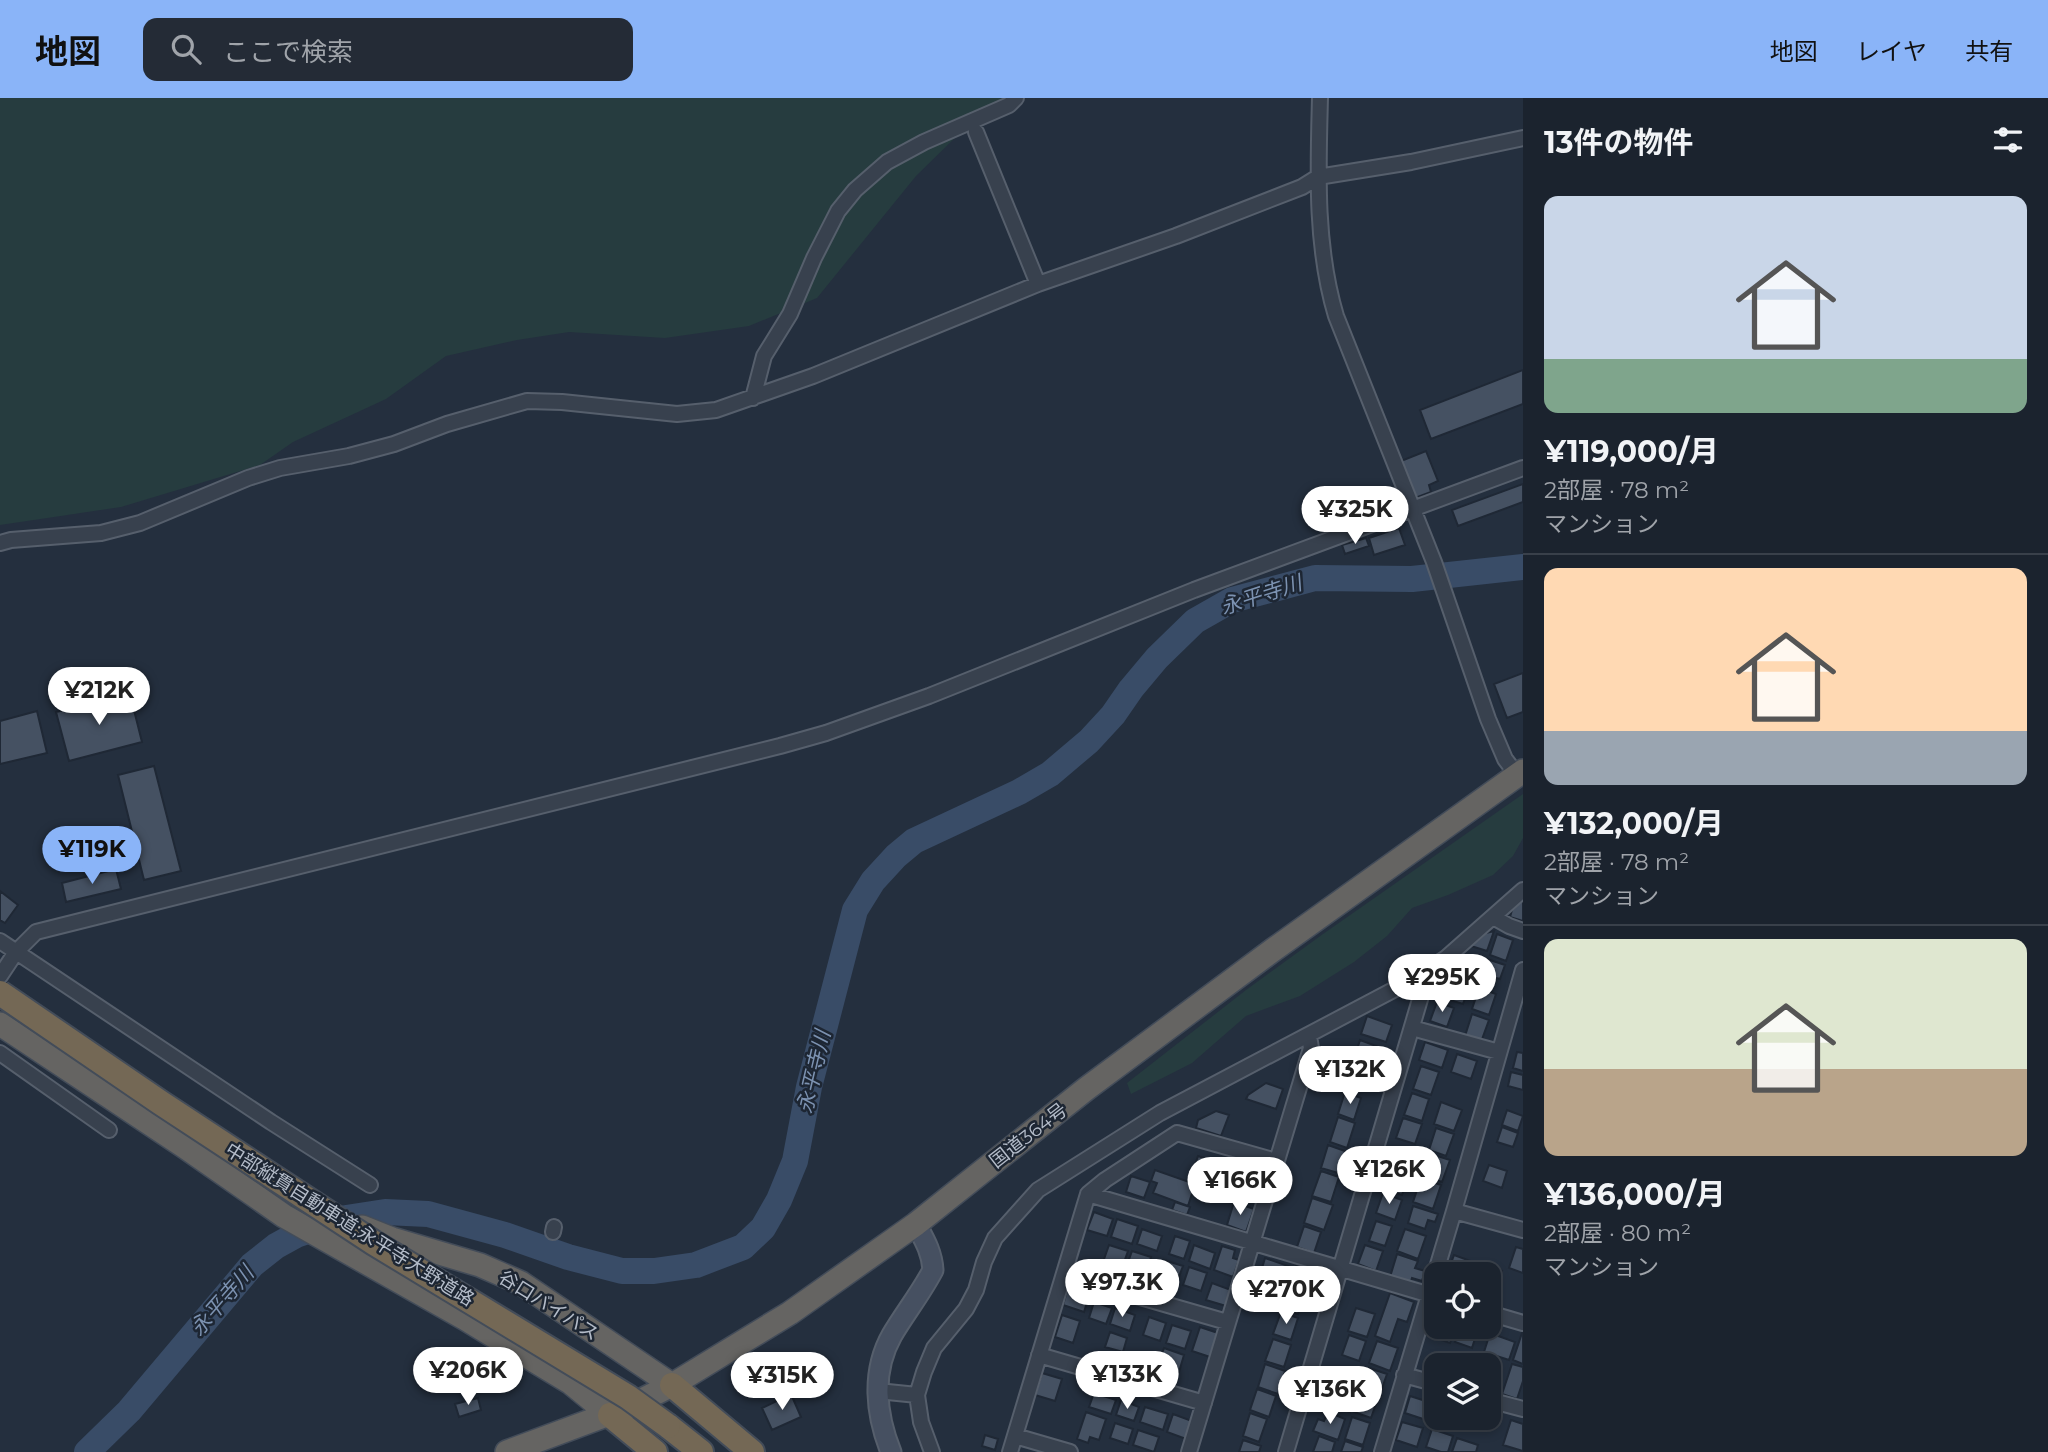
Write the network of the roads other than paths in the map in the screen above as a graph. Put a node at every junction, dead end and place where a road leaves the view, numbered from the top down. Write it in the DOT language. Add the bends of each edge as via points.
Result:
graph roads {
  1 [pos="1016,98"];
  2 [pos="1321,98"];
  3 [pos="976,132"];
  4 [pos="1523,138"];
  5 [pos="1318,177"];
  6 [pos="1038,284"];
  7 [pos="753,398"];
  8 [pos="1523,468"];
  9 [pos="1413,510"];
  10 [pos="0,543"];
  11 [pos="1520,773"];
  12 [pos="1523,890"];
  13 [pos="1493,917"];
  14 [pos="1523,930"];
  15 [pos="0,941"];
  16 [pos="16,952"];
  17 [pos="1523,970"];
  18 [pos="0,976"];
  19 [pos="1416,978"];
  20 [pos="0,993"];
  21 [pos="0,1024"];
  22 [pos="1412,1028"];
  23 [pos="1308,1036"];
  24 [pos="1499,1052"];
  25 [pos="0,1053"];
  26 [pos="109,1130"];
  27 [pos="185,1147"];
  28 [pos="1276,1161"];
  29 [pos="370,1185"];
  30 [pos="1088,1194"];
  31 [pos="1454,1210"];
  32 [pos="916,1224"];
  33 [pos="1523,1230"];
  34 [pos="1252,1241"];
  35 [pos="1441,1262"];
  36 [pos="1341,1268"];
  37 [pos="1064,1275"];
  38 [pos="1424,1294"];
  39 [pos="1501,1317"];
  40 [pos="1424,1319"];
  41 [pos="1227,1322"];
  42 [pos="1523,1323"];
  43 [pos="1039,1355"];
  44 [pos="1404,1375"];
  45 [pos="1424,1380"];
  46 [pos="672,1385"];
  47 [pos="878,1391"];
  48 [pos="917,1395"];
  49 [pos="1204,1402"];
  50 [pos="1501,1403"];
  51 [pos="1523,1409"];
  52 [pos="610,1415"];
  53 [pos="1015,1436"];
  54 [pos="507,1452"];
  55 [pos="655,1452"];
  56 [pos="701,1452"];
  57 [pos="752,1452"];
  58 [pos="891,1452"];
  59 [pos="932,1452"];
  60 [pos="1010,1452"];
  61 [pos="1070,1452"];
  62 [pos="1189,1452"];
  63 [pos="1286,1452"];
  64 [pos="1382,1452"];
  1 -- 7 [label="street" via="887,162 855,190 838,211 790,314 764,356"];
  2 -- 5 [label="street"];
  3 -- 6 [label="street"];
  4 -- 5 [label="street"];
  5 -- 6 [label="street" via="1303,187"];
  5 -- 9 [label="street" via="1329,292"];
  6 -- 7 [label="street"];
  7 -- 10 [label="street" via="716,410 677,414 527,401 394,444 248,478 140,523 101,533"];
  8 -- 9 [label="street"];
  9 -- 11 [label="street" via="1488,719 1505,759"];
  9 -- 16 [label="street" via="826,733 36,932"];
  11 -- 32 [label="highway, 国道364号" via="1097,1081"];
  12 -- 13 [label="street"];
  13 -- 14 [label="street"];
  13 -- 19 [label="street"];
  15 -- 16 [label="street"];
  16 -- 18 [label="street"];
  16 -- 29 [label="street"];
  17 -- 24 [label="street"];
  19 -- 22 [label="street" via="1422,996"];
  19 -- 23 [label="street"];
  20 -- 56 [label="highway, 中部縦貫自動車道;永平寺大野道路, bridge" via="293,1191 628,1397"];
  21 -- 27 [label="highway, 谷口バイパス"];
  22 -- 24 [label="street"];
  22 -- 36 [label="street"];
  23 -- 28 [label="street" via="1311,1048"];
  23 -- 48 [label="street" via="1160,1114 1038,1190 995,1238 976,1290 966,1310 934,1348"];
  24 -- 31 [label="street"];
  25 -- 26 [label="street"];
  27 -- 46 [label="highway, 谷口バイパス, bridge" via="392,1239 480,1265 521,1283"];
  27 -- 52 [label="highway, 谷口バイパス" via="284,1216 570,1383"];
  28 -- 30 [label="street" via="1177,1133"];
  28 -- 34 [label="street"];
  30 -- 34 [label="street"];
  30 -- 37 [label="street"];
  31 -- 33 [label="street"];
  31 -- 35 [label="street"];
  32 -- 46 [label="highway, 国道364号" via="790,1313"];
  32 -- 47 [label="main road" via="933,1270 891,1338 881,1362"];
  34 -- 36 [label="street"];
  34 -- 41 [label="street"];
  36 -- 38 [label="street"];
  36 -- 63 [label="street"];
  37 -- 41 [label="street"];
  37 -- 43 [label="street"];
  39 -- 42 [label="street"];
  40 -- 44 [label="street"];
  41 -- 49 [label="street"];
  43 -- 49 [label="street"];
  43 -- 53 [label="street"];
  44 -- 45 [label="street"];
  44 -- 64 [label="street"];
  46 -- 52 [label="highway, 国道364号"];
  46 -- 57 [label="highway"];
  47 -- 48 [label="street"];
  47 -- 58 [label="main road" via="883,1432"];
  48 -- 59 [label="street"];
  49 -- 62 [label="street"];
  50 -- 51 [label="street"];
  52 -- 54 [label="highway, 国道364号"];
  52 -- 55 [label="highway"];
  53 -- 60 [label="street"];
  53 -- 61 [label="street"];
}
